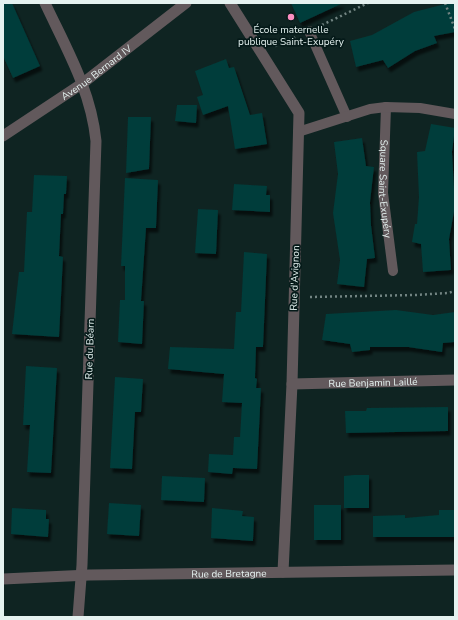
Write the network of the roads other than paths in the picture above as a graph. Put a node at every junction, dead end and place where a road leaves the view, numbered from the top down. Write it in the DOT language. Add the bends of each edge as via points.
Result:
graph roads {
  1 [pos="45,3"];
  2 [pos="186,3"];
  3 [pos="230,3"];
  4 [pos="309,31"];
  5 [pos="83,83"];
  6 [pos="386,107"];
  7 [pos="455,114"];
  8 [pos="347,117"];
  9 [pos="298,132"];
  10 [pos="3,136"];
  11 [pos="393,271"];
  12 [pos="455,380"];
  13 [pos="292,384"];
  14 [pos="455,570"];
  15 [pos="283,572"];
  16 [pos="81,576"];
  17 [pos="3,579"];
  18 [pos="78,617"];
  1 -- 5 [label="street, Rue du Béarn"];
  2 -- 5 [label="street, Avenue Bernard IV"];
  3 -- 9 [label="street, Rue d'Avignon" via="299,113"];
  4 -- 8 [label="lane"];
  5 -- 10 [label="street, Avenue Bernard IV"];
  5 -- 16 [label="street, Rue du Béarn" via="94,117 96,141"];
  6 -- 7 [label="lane" via="420,108"];
  6 -- 8 [label="lane" via="370,109"];
  6 -- 11 [label="lane, Square Saint-Exupéry" via="383,193"];
  8 -- 9 [label="lane"];
  9 -- 13 [label="street, Rue d'Avignon"];
  12 -- 13 [label="street, Rue Benjamin Laillé"];
  13 -- 15 [label="street, Rue d'Avignon"];
  14 -- 15 [label="street, Rue de Bretagne"];
  15 -- 16 [label="street, Rue de Bretagne"];
  16 -- 17 [label="street, Rue de Bretagne"];
  16 -- 18 [label="street, Rue du Béarn"];
}
